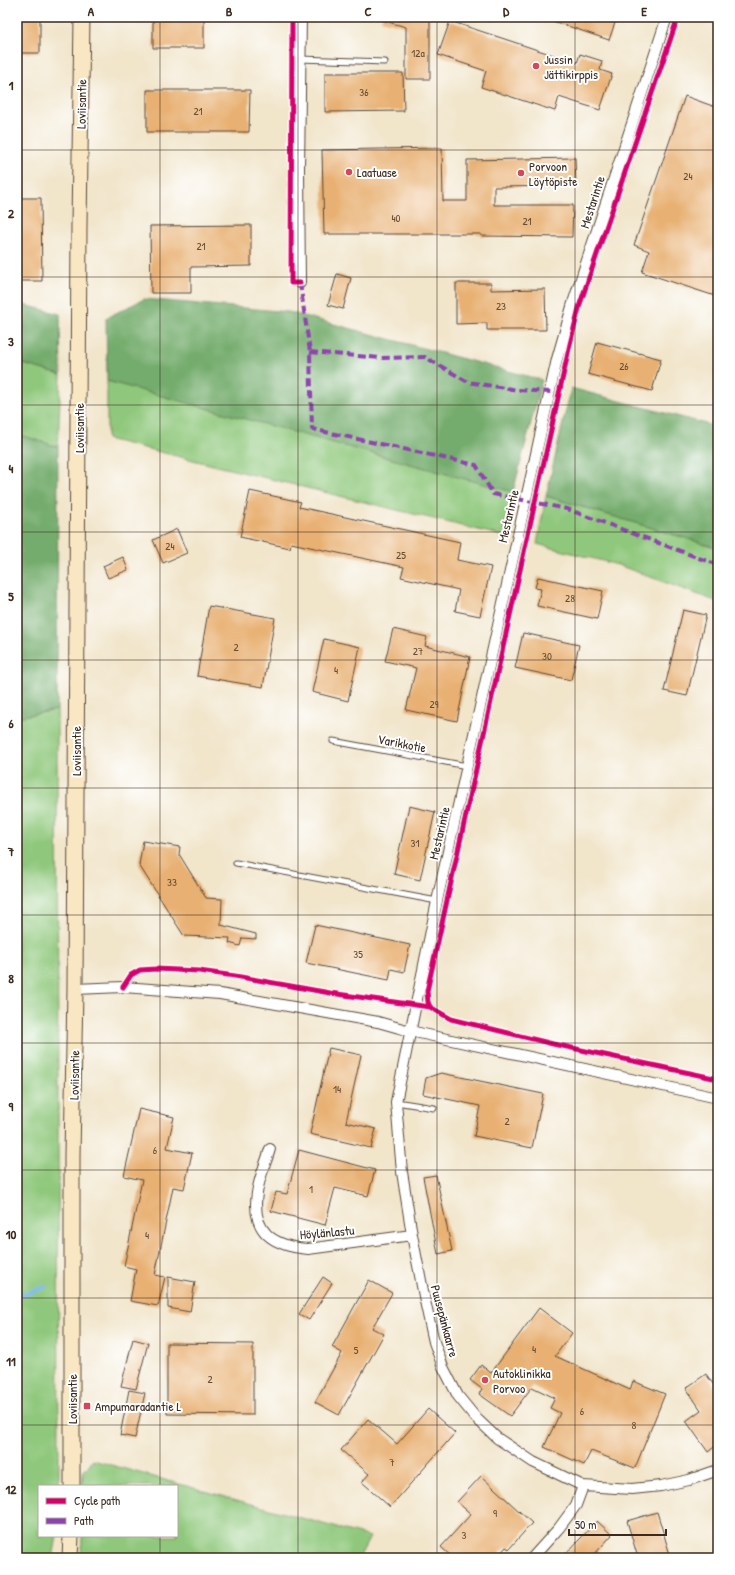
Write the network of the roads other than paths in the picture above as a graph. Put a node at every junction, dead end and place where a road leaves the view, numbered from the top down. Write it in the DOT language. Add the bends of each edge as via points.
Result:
graph roads {
  1 [pos="82,17"];
  2 [pos="301,17"];
  3 [pos="667,17"];
  4 [pos="300,59"];
  5 [pos="385,62"];
  6 [pos="300,283"];
  7 [pos="332,741"];
  8 [pos="468,766"];
  9 [pos="236,863"];
  10 [pos="438,901"];
  11 [pos="75,989"];
  12 [pos="410,1031"];
  13 [pos="718,1098"];
  14 [pos="396,1102"];
  15 [pos="434,1108"];
  16 [pos="270,1149"];
  17 [pos="412,1235"];
  18 [pos="718,1470"];
  19 [pos="72,1485"];
  20 [pos="583,1486"];
  21 [pos="71,1537"];
  22 [pos="70,1558"];
  23 [pos="532,1558"];
  1 -- 11 [label="main road, Loviisantie"];
  2 -- 4 [label="street"];
  3 -- 8 [label="street, Mestarintie" via="557,359"];
  4 -- 5 [label="lane"];
  4 -- 6 [label="street"];
  7 -- 8 [label="lane, Varikkotie"];
  8 -- 10 [label="street, Mestarintie"];
  9 -- 10 [label="lane"];
  10 -- 12 [label="street, Mestarintie"];
  11 -- 12 [label="street" via="123,988 220,994 378,1022"];
  11 -- 19 [label="main road, Loviisantie"];
  12 -- 13 [label="street"];
  12 -- 14 [label="street, Puusepänkaarre"];
  14 -- 15 [label="lane"];
  14 -- 17 [label="street, Puusepänkaarre" via="402,1172"];
  16 -- 17 [label="street, Höylänlastu" via="257,1193 256,1208 264,1232 277,1243 291,1248 308,1249"];
  17 -- 20 [label="street, Puusepänkaarre" via="434,1342 458,1396 497,1438 532,1462"];
  18 -- 20 [label="street, Puusepänkaarre" via="661,1486 632,1489"];
  20 -- 23 [label="street" via="576,1505"];
  21 -- 22 [label="main road"];
}
